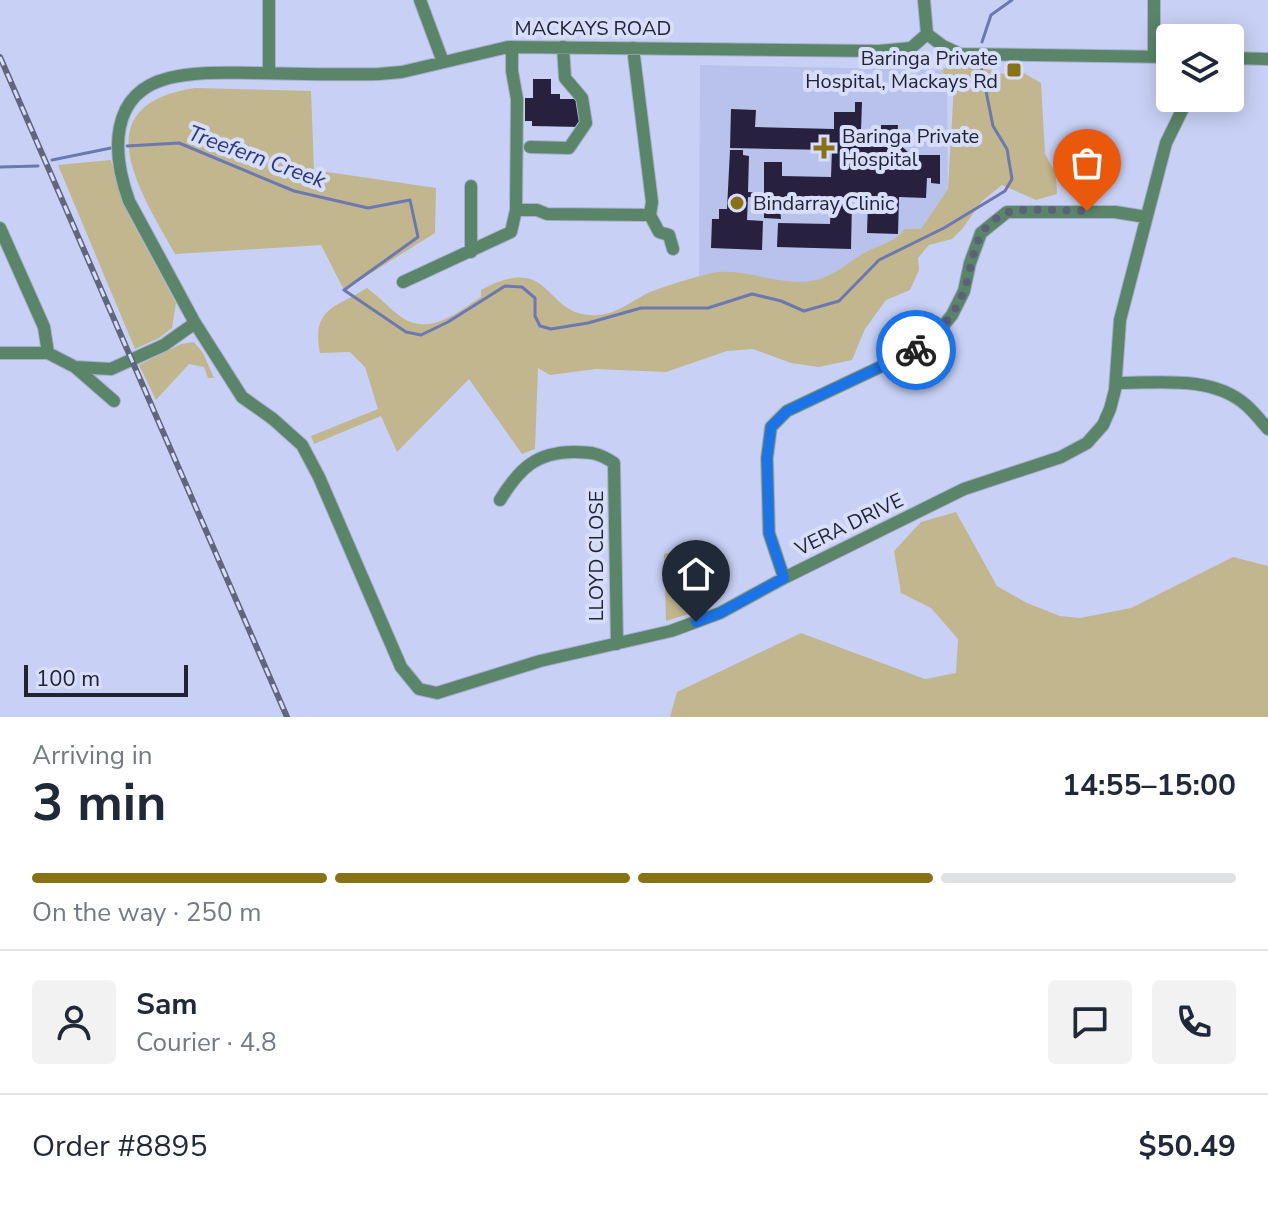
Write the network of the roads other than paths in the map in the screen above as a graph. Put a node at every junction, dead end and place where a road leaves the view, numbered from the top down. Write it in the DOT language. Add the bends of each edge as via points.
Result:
graph roads {
  1 [pos="269,0"];
  2 [pos="420,0"];
  3 [pos="924,0"];
  4 [pos="1154,0"];
  5 [pos="927,34"];
  6 [pos="512,47"];
  7 [pos="563,47"];
  8 [pos="633,48"];
  9 [pos="1154,57"];
  10 [pos="1244,58"];
  11 [pos="1268,59"];
  12 [pos="443,62"];
  13 [pos="269,73"];
  14 [pos="1181,112"];
  15 [pos="530,147"];
  16 [pos="471,186"];
  17 [pos="516,210"];
  18 [pos="650,215"];
  19 [pos="1146,217"];
  20 [pos="0,228"];
  21 [pos="673,249"];
  22 [pos="471,252"];
  23 [pos="403,282"];
  24 [pos="195,323"];
  25 [pos="0,353"];
  26 [pos="48,353"];
  27 [pos="75,367"];
  28 [pos="1116,383"];
  29 [pos="114,401"];
  30 [pos="1268,429"];
  31 [pos="500,500"];
  32 [pos="784,578"];
  33 [pos="617,644"];
  1 -- 13 [label="street"];
  2 -- 12 [label="street"];
  3 -- 5 [label="street"];
  4 -- 9 [label="street"];
  5 -- 8 [label="street, MACKAYS ROAD" via="911,48 879,51"];
  5 -- 9 [label="street" via="960,54"];
  6 -- 7 [label="street, MACKAYS ROAD"];
  6 -- 12 [label="street, MACKAYS ROAD"];
  6 -- 17 [label="street"];
  7 -- 8 [label="street, MACKAYS ROAD"];
  7 -- 15 [label="street" via="565,78 582,98 586,123 569,148"];
  8 -- 18 [label="street"];
  10 -- 11 [label="street"];
  12 -- 13 [label="street, MACKAYS ROAD" via="379,74"];
  13 -- 24 [label="street, MACKAYS ROAD" via="191,74 152,84 126,109 120,126 118,163 129,201"];
  14 -- 19 [label="street, VERA DRIVE" via="1166,143"];
  16 -- 22 [label="street"];
  17 -- 18 [label="street"];
  17 -- 22 [label="street" via="511,232"];
  18 -- 21 [label="street" via="659,232 669,235"];
  19 -- 28 [label="street, VERA DRIVE" via="1120,320"];
  19 -- 32 [label="street" via="1101,211 1007,212 981,233 964,291 935,336 787,411 771,427 767,458 769,533"];
  20 -- 26 [label="street" via="44,327"];
  22 -- 23 [label="street"];
  24 -- 27 [label="street" via="164,345 111,369"];
  24 -- 33 [label="street, VERA DRIVE" via="242,397 302,445 401,667 419,689 437,693"];
  25 -- 26 [label="street"];
  26 -- 27 [label="street"];
  27 -- 29 [label="street"];
  28 -- 30 [label="street" via="1215,388 1244,403"];
  28 -- 32 [label="street, VERA DRIVE" via="1103,425 1087,443 1061,457 964,489"];
  31 -- 33 [label="street, LLOYD CLOSE" via="533,460 552,452 597,452 614,463"];
  32 -- 33 [label="street, VERA DRIVE" via="720,613"];
}
